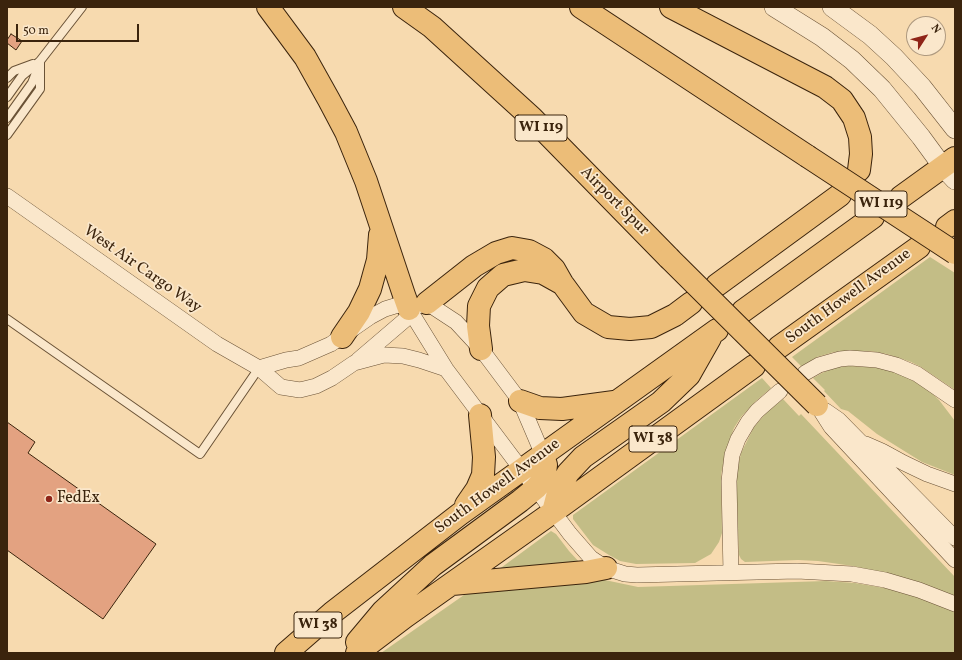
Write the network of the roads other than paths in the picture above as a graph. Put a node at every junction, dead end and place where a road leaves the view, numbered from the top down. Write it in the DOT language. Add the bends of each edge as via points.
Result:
graph roads {
  1 [pos="82,7"];
  2 [pos="268,7"];
  3 [pos="404,7"];
  4 [pos="581,7"];
  5 [pos="671,7"];
  6 [pos="774,7"];
  7 [pos="832,7"];
  8 [pos="40,61"];
  9 [pos="7,78"];
  10 [pos="7,97"];
  11 [pos="7,118"];
  12 [pos="955,129"];
  13 [pos="7,135"];
  14 [pos="951,168"];
  15 [pos="859,170"];
  16 [pos="840,195"];
  17 [pos="7,196"];
  18 [pos="901,197"];
  19 [pos="873,217"];
  20 [pos="380,226"];
  21 [pos="919,247"];
  22 [pos="955,253"];
  23 [pos="562,283"];
  24 [pos="717,285"];
  25 [pos="691,303"];
  26 [pos="418,306"];
  27 [pos="743,311"];
  28 [pos="7,319"];
  29 [pos="342,337"];
  30 [pos="779,347"];
  31 [pos="481,349"];
  32 [pos="354,363"];
  33 [pos="754,366"];
  34 [pos="259,368"];
  35 [pos="446,369"];
  36 [pos="805,373"];
  37 [pos="780,392"];
  38 [pos="955,400"];
  39 [pos="520,401"];
  40 [pos="617,401"];
  41 [pos="817,405"];
  42 [pos="480,415"];
  43 [pos="861,443"];
  44 [pos="542,455"];
  45 [pos="522,469"];
  46 [pos="955,484"];
  47 [pos="536,488"];
  48 [pos="553,512"];
  49 [pos="460,514"];
  50 [pos="955,538"];
  51 [pos="955,560"];
  52 [pos="606,568"];
  53 [pos="730,574"];
  54 [pos="451,584"];
  55 [pos="955,604"];
  56 [pos="286,653"];
  57 [pos="347,653"];
  58 [pos="357,653"];
  1 -- 8 [label="lane"];
  2 -- 20 [label="main road" via="304,58 339,118 360,164"];
  3 -- 41 [label="main road, Airport Spur / WI 119, bridge" via="432,28 532,118"];
  4 -- 22 [label="main road, WI 119, bridge"];
  5 -- 15 [label="main road" via="825,88 842,100 854,118 860,137"];
  6 -- 14 [label="street" via="822,37 852,60 882,89"];
  7 -- 12 [label="street" via="870,35 894,57"];
  8 -- 9 [label="lane" via="14,71"];
  8 -- 10 [label="lane" via="22,76"];
  8 -- 11 [label="lane" via="32,83"];
  8 -- 13 [label="lane" via="40,88"];
  14 -- 18 [label="main road"];
  16 -- 24 [label="main road"];
  17 -- 34 [label="street, West Air Cargo Way" via="217,344"];
  19 -- 27 [label="main road"];
  20 -- 26 [label="main road"];
  20 -- 29 [label="main road" via="378,260 373,283 361,308"];
  21 -- 30 [label="main road, South Howell Avenue"];
  23 -- 25 [label="main road" via="584,313 608,326 630,329 651,327 675,315"];
  23 -- 26 [label="main road" via="544,259 529,251 512,248 496,253 474,266"];
  23 -- 31 [label="main road" via="543,273 524,270 503,276 488,288 479,306"];
  26 -- 29 [label="street" via="398,305 385,309"];
  26 -- 31 [label="street" via="456,322"];
  26 -- 32 [label="street"];
  26 -- 35 [label="street"];
  28 -- 34 [label="lane" via="200,454"];
  29 -- 34 [label="street" via="299,358"];
  31 -- 39 [label="street"];
  32 -- 34 [label="street, West Air Cargo Way" via="316,386 300,390 281,387"];
  32 -- 35 [label="street, West Air Cargo Way" via="384,355 403,356"];
  33 -- 48 [label="main road, WI 38"];
  35 -- 42 [label="street"];
  36 -- 38 [label="street" via="819,365 840,359 877,360 916,374"];
  37 -- 53 [label="street" via="757,410 738,439 732,455 729,481"];
  39 -- 40 [label="main road" via="540,408 562,410"];
  39 -- 44 [label="street"];
  40 -- 44 [label="main road, South Howell Avenue / WI 38"];
  40 -- 48 [label="main road, South Howell Avenue / WI 38" via="714,331 689,375 661,402 583,457 568,473 559,489"];
  41 -- 43 [label="street" via="839,420"];
  41 -- 51 [label="street" via="831,427"];
  42 -- 45 [label="street"];
  42 -- 49 [label="main road" via="483,475 478,489"];
  43 -- 46 [label="street" via="927,474"];
  43 -- 50 [label="street"];
  44 -- 45 [label="main road, South Howell Avenue / WI 38"];
  44 -- 47 [label="main road" via="546,465 545,473"];
  45 -- 47 [label="street"];
  45 -- 49 [label="main road, South Howell Avenue / WI 38"];
  47 -- 48 [label="street"];
  47 -- 57 [label="main road" via="433,565 383,611"];
  48 -- 52 [label="street" via="579,546"];
  48 -- 54 [label="main road, WI 38"];
  49 -- 56 [label="main road, South Howell Avenue / WI 38" via="332,613"];
  52 -- 53 [label="street" via="637,575"];
  52 -- 54 [label="main road"];
  53 -- 55 [label="street" via="796,571 852,574 885,580"];
  54 -- 58 [label="main road, WI 38"];
}
